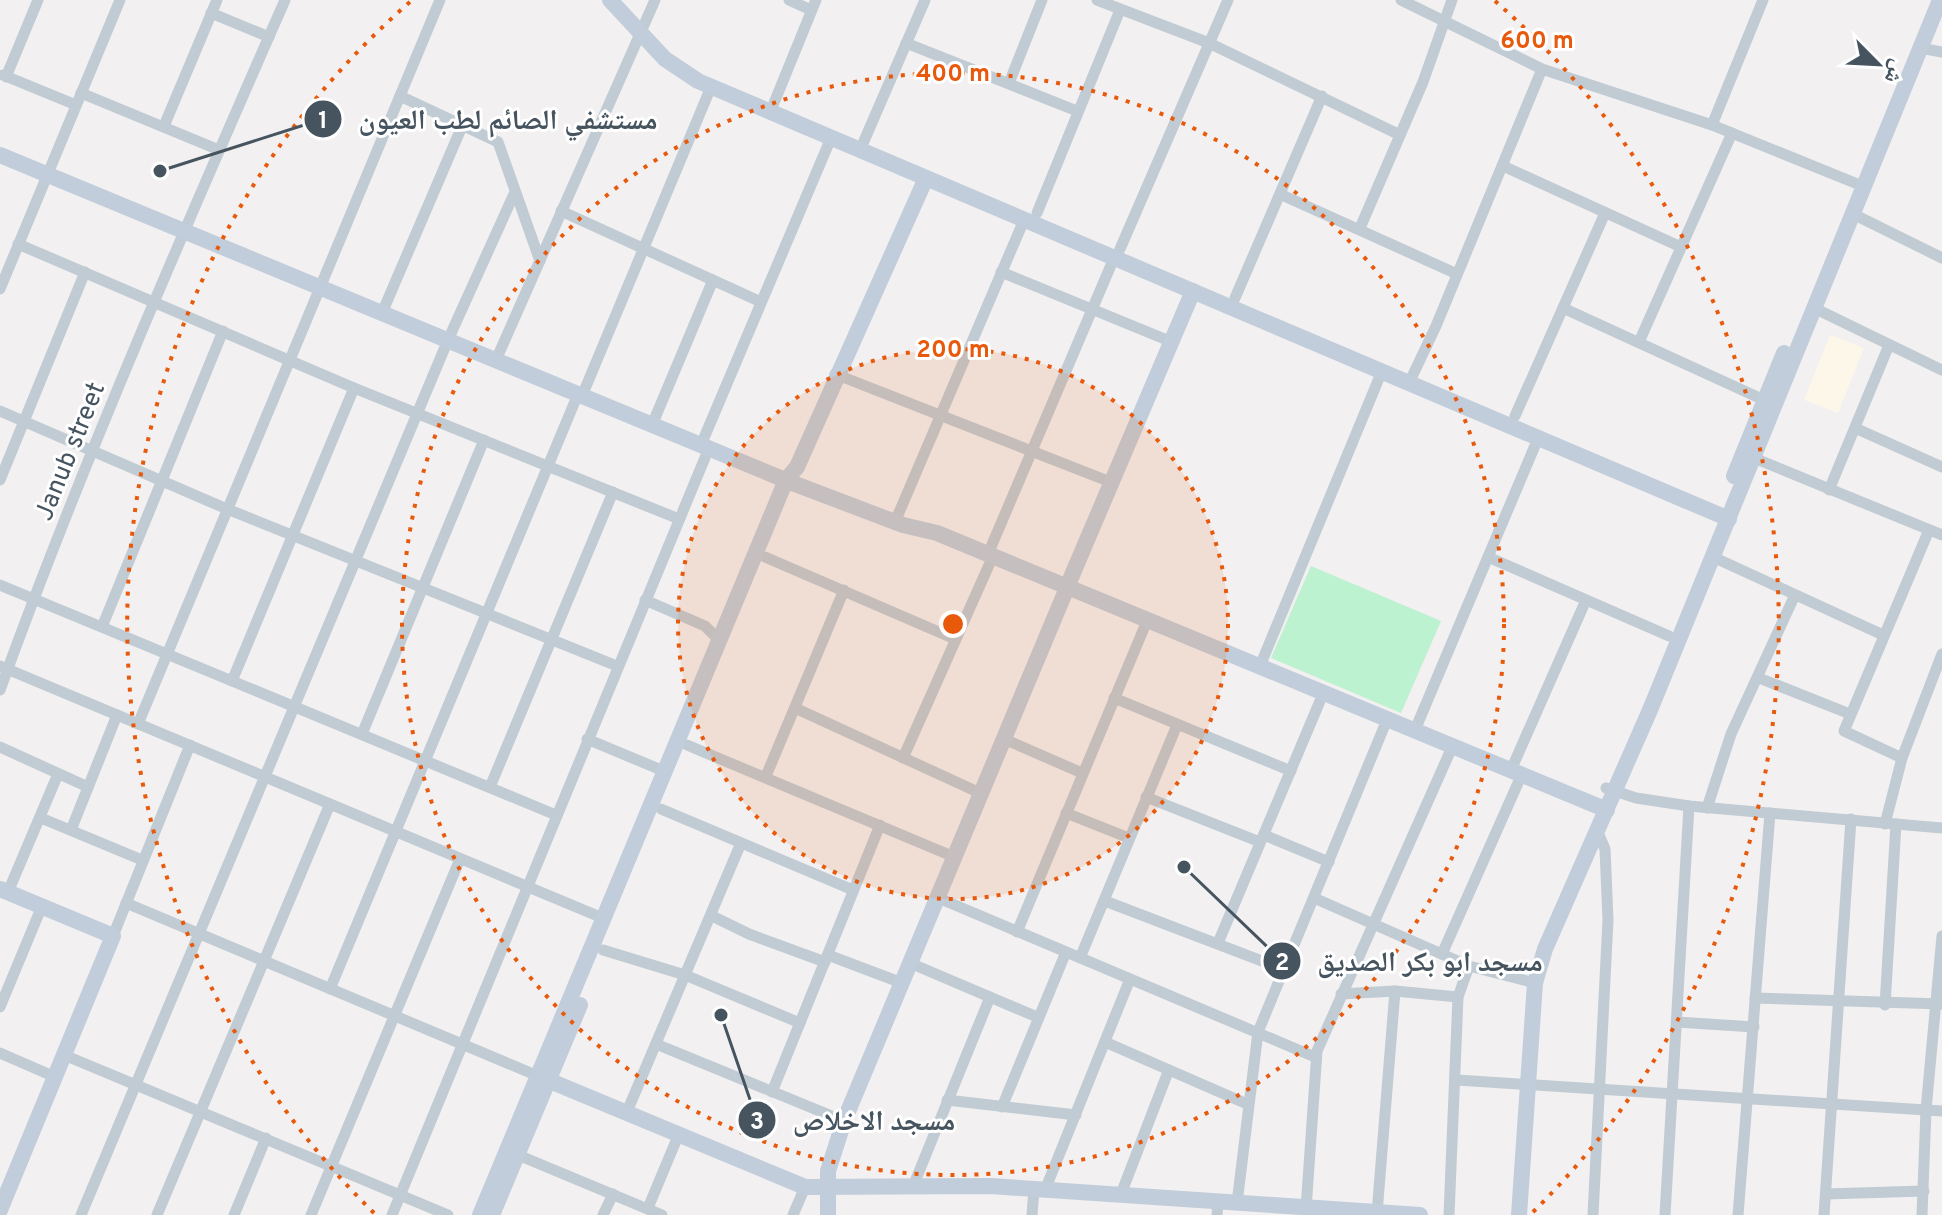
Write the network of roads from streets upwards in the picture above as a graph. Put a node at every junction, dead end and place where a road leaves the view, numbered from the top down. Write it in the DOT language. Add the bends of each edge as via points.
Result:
graph roads {
  1 [pos="38,0"];
  2 [pos="120,0"];
  3 [pos="217,0"];
  4 [pos="285,0"];
  5 [pos="440,0"];
  6 [pos="610,0"];
  7 [pos="622,0"];
  8 [pos="655,0"];
  9 [pos="789,0"];
  10 [pos="925,0"];
  11 [pos="1042,0"];
  12 [pos="1097,0"];
  13 [pos="1228,0"];
  14 [pos="1401,0"];
  15 [pos="1452,0"];
  16 [pos="1763,0"];
  17 [pos="1929,0"];
  18 [pos="1940,0"];
  19 [pos="814,5"];
  20 [pos="1120,10"];
  21 [pos="211,13"];
  22 [pos="1446,22"];
  23 [pos="642,26"];
  24 [pos="269,37"];
  25 [pos="906,43"];
  26 [pos="1209,43"];
  27 [pos="1920,48"];
  28 [pos="1942,52"];
  29 [pos="1542,69"];
  30 [pos="3,75"];
  31 [pos="1009,83"];
  32 [pos="711,87"];
  33 [pos="400,96"];
  34 [pos="1322,96"];
  35 [pos="79,99"];
  36 [pos="774,103"];
  37 [pos="1077,111"];
  38 [pos="463,124"];
  39 [pos="1712,125"];
  40 [pos="164,126"];
  41 [pos="1732,133"];
  42 [pos="1400,135"];
  43 [pos="831,138"];
  44 [pos="864,141"];
  45 [pos="219,150"];
  46 [pos="0,155"];
  47 [pos="1503,166"];
  48 [pos="47,174"];
  49 [pos="926,178"];
  50 [pos="1855,183"];
  51 [pos="514,194"];
  52 [pos="1282,195"];
  53 [pos="561,211"];
  54 [pos="1605,213"];
  55 [pos="1853,214"];
  56 [pos="1030,216"];
  57 [pos="1360,228"];
  58 [pos="184,231"];
  59 [pos="18,244"];
  60 [pos="1681,247"];
  61 [pos="644,248"];
  62 [pos="1117,253"];
  63 [pos="1942,258"];
  64 [pos="540,261"];
  65 [pos="85,272"];
  66 [pos="1001,272"];
  67 [pos="1457,274"];
  68 [pos="713,280"];
  69 [pos="320,287"];
  70 [pos="0,289"];
  71 [pos="1193,291"];
  72 [pos="1235,298"];
  73 [pos="155,302"];
  74 [pos="761,302"];
  75 [pos="1563,308"];
  76 [pos="1814,308"];
  77 [pos="1092,310"];
  78 [pos="382,313"];
  79 [pos="223,331"];
  80 [pos="448,340"];
  81 [pos="1172,342"];
  82 [pos="1639,342"];
  83 [pos="1889,345"];
  84 [pos="290,360"];
  85 [pos="496,360"];
  86 [pos="1942,370"];
  87 [pos="1382,371"];
  88 [pos="835,374"];
  89 [pos="1412,377"];
  90 [pos="354,388"];
  91 [pos="580,395"];
  92 [pos="1764,400"];
  93 [pos="0,411"];
  94 [pos="418,413"];
  95 [pos="1515,416"];
  96 [pos="940,417"];
  97 [pos="24,421"];
  98 [pos="652,425"];
  99 [pos="1855,428"];
  100 [pos="1539,436"];
  101 [pos="484,440"];
  102 [pos="705,447"];
  103 [pos="94,451"];
  104 [pos="1032,452"];
  105 [pos="1754,458"];
  106 [pos="550,467"];
  107 [pos="1942,467"];
  108 [pos="793,477"];
  109 [pos="163,479"];
  110 [pos="0,480"];
  111 [pos="1113,483"];
  112 [pos="1829,490"];
  113 [pos="613,492"];
  114 [pos="227,509"];
  115 [pos="1726,512"];
  116 [pos="679,519"];
  117 [pos="899,523"];
  118 [pos="1929,530"];
  119 [pos="1942,535"];
  120 [pos="292,536"];
  121 [pos="1488,557"];
  122 [pos="1713,557"];
  123 [pos="989,560"];
  124 [pos="357,561"];
  125 [pos="758,566"];
  126 [pos="0,585"];
  127 [pos="423,588"];
  128 [pos="1070,589"];
  129 [pos="844,590"];
  130 [pos="1794,597"];
  131 [pos="33,598"];
  132 [pos="645,600"];
  133 [pos="1586,600"];
  134 [pos="488,616"];
  135 [pos="102,627"];
  136 [pos="1144,628"];
  137 [pos="1883,635"];
  138 [pos="1669,636"];
  139 [pos="955,639"];
  140 [pos="719,640"];
  141 [pos="553,641"];
  142 [pos="167,653"];
  143 [pos="1942,654"];
  144 [pos="617,666"];
  145 [pos="1260,666"];
  146 [pos="4,668"];
  147 [pos="1759,678"];
  148 [pos="1937,679"];
  149 [pos="232,681"];
  150 [pos="0,690"];
  151 [pos="1114,698"];
  152 [pos="1320,701"];
  153 [pos="795,708"];
  154 [pos="296,709"];
  155 [pos="1850,714"];
  156 [pos="117,715"];
  157 [pos="138,724"];
  158 [pos="1177,725"];
  159 [pos="1384,727"];
  160 [pos="1415,730"];
  161 [pos="688,733"];
  162 [pos="362,734"];
  163 [pos="587,739"];
  164 [pos="1011,742"];
  165 [pos="190,745"];
  166 [pos="0,747"];
  167 [pos="1449,754"];
  168 [pos="903,758"];
  169 [pos="1902,758"];
  170 [pos="426,759"];
  171 [pos="1291,771"];
  172 [pos="666,772"];
  173 [pos="1082,773"];
  174 [pos="58,774"];
  175 [pos="766,776"];
  176 [pos="1514,776"];
  177 [pos="267,778"];
  178 [pos="88,787"];
  179 [pos="490,787"];
  180 [pos="1611,790"];
  181 [pos="980,793"];
  182 [pos="1146,797"];
  183 [pos="330,804"];
  184 [pos="1689,806"];
  185 [pos="1707,808"];
  186 [pos="661,809"];
  187 [pos="1066,813"];
  188 [pos="1770,813"];
  189 [pos="556,815"];
  190 [pos="1600,817"];
  191 [pos="41,818"];
  192 [pos="1851,819"];
  193 [pos="1890,824"];
  194 [pos="880,825"];
  195 [pos="1942,828"];
  196 [pos="71,830"];
  197 [pos="394,831"];
  198 [pos="1129,838"];
  199 [pos="1262,838"];
  200 [pos="741,843"];
  201 [pos="952,856"];
  202 [pos="460,859"];
  203 [pos="142,860"];
  204 [pos="1329,862"];
  205 [pos="527,886"];
  206 [pos="4,890"];
  207 [pos="853,890"];
  208 [pos="1314,898"];
  209 [pos="940,899"];
  210 [pos="1105,901"];
  211 [pos="126,903"];
  212 [pos="42,906"];
  213 [pos="712,916"];
  214 [pos="605,919"];
  215 [pos="1371,924"];
  216 [pos="1017,932"];
  217 [pos="201,934"];
  218 [pos="113,936"];
  219 [pos="1942,936"];
  220 [pos="1218,943"];
  221 [pos="603,950"];
  222 [pos="1066,952"];
  223 [pos="1442,954"];
  224 [pos="827,958"];
  225 [pos="1080,958"];
  226 [pos="264,960"];
  227 [pos="917,966"];
  228 [pos="1469,966"];
  229 [pos="1283,969"];
  230 [pos="685,975"];
  231 [pos="1130,979"];
  232 [pos="902,983"];
  233 [pos="1535,983"];
  234 [pos="330,989"];
  235 [pos="1395,991"];
  236 [pos="1341,994"];
  237 [pos="990,997"];
  238 [pos="1458,997"];
  239 [pos="1755,998"];
  240 [pos="1837,1003"];
  241 [pos="1938,1004"];
  242 [pos="1885,1005"];
  243 [pos="0,1007"];
  244 [pos="395,1015"];
  245 [pos="1037,1017"];
  246 [pos="1677,1022"];
  247 [pos="800,1023"];
  248 [pos="1754,1027"];
  249 [pos="1258,1032"];
  250 [pos="462,1041"];
  251 [pos="1105,1042"];
  252 [pos="656,1044"];
  253 [pos="0,1053"];
  254 [pos="64,1055"];
  255 [pos="1315,1057"];
  256 [pos="1168,1072"];
  257 [pos="55,1077"];
  258 [pos="544,1079"];
  259 [pos="1457,1080"];
  260 [pos="1528,1083"];
  261 [pos="137,1084"];
  262 [pos="1601,1088"];
  263 [pos="772,1092"];
  264 [pos="1674,1094"];
  265 [pos="1749,1097"];
  266 [pos="947,1100"];
  267 [pos="1247,1104"];
  268 [pos="1832,1104"];
  269 [pos="1002,1107"];
  270 [pos="202,1110"];
  271 [pos="1926,1110"];
  272 [pos="1942,1111"];
  273 [pos="626,1114"];
  274 [pos="1076,1115"];
  275 [pos="844,1121"];
  276 [pos="678,1136"];
  277 [pos="266,1138"];
  278 [pos="518,1155"];
  279 [pos="331,1166"];
  280 [pos="914,1184"];
  281 [pos="805,1187"];
  282 [pos="831,1189"];
  283 [pos="1040,1190"];
  284 [pos="1924,1191"];
  285 [pos="613,1194"];
  286 [pos="1121,1194"];
  287 [pos="1826,1194"];
  288 [pos="400,1195"];
  289 [pos="1237,1203"];
  290 [pos="648,1208"];
  291 [pos="1217,1209"];
  292 [pos="1306,1209"];
  293 [pos="0,1210"];
  294 [pos="1285,1211"];
  295 [pos="1366,1213"];
  296 [pos="10,1215"];
  297 [pos="81,1215"];
  298 [pos="157,1215"];
  299 [pos="234,1215"];
  300 [pos="311,1215"];
  301 [pos="392,1215"];
  302 [pos="448,1215"];
  303 [pos="480,1215"];
  304 [pos="492,1215"];
  305 [pos="603,1215"];
  306 [pos="662,1215"];
  307 [pos="793,1215"];
  308 [pos="828,1215"];
  309 [pos="837,1215"];
  310 [pos="1032,1215"];
  311 [pos="1420,1215"];
  312 [pos="1449,1215"];
  313 [pos="1519,1215"];
  314 [pos="1593,1215"];
  315 [pos="1665,1215"];
  316 [pos="1738,1215"];
  317 [pos="1824,1215"];
  318 [pos="1922,1215"];
  1 -- 30 [label="street"];
  2 -- 35 [label="street"];
  3 -- 21 [label="street"];
  4 -- 24 [label="street, Janub street"];
  5 -- 33 [label="street"];
  6 -- 23 [label="street"];
  7 -- 23 [label="street"];
  8 -- 23 [label="street"];
  9 -- 19 [label="street"];
  10 -- 25 [label="street"];
  11 -- 31 [label="street"];
  12 -- 20 [label="street"];
  13 -- 26 [label="street"];
  14 -- 22 [label="street"];
  15 -- 22 [label="street"];
  16 -- 39 [label="street"];
  17 -- 50 [label="street"];
  18 -- 27 [label="street"];
  19 -- 36 [label="street"];
  20 -- 26 [label="street"];
  20 -- 37 [label="street"];
  21 -- 24 [label="street"];
  21 -- 40 [label="street"];
  22 -- 29 [label="street"];
  22 -- 42 [label="street"];
  23 -- 32 [label="street" via="673,66"];
  23 -- 36 [label="street" via="679,62"];
  23 -- 53 [label="street"];
  24 -- 45 [label="street, Janub street"];
  25 -- 31 [label="street"];
  25 -- 44 [label="street"];
  26 -- 34 [label="street"];
  26 -- 62 [label="street"];
  27 -- 28 [label="street"];
  27 -- 55 [label="street"];
  29 -- 39 [label="street"];
  29 -- 47 [label="street"];
  30 -- 35 [label="street"];
  31 -- 37 [label="street"];
  32 -- 43 [label="street"];
  32 -- 61 [label="street"];
  33 -- 38 [label="street"];
  33 -- 69 [label="street"];
  34 -- 42 [label="street"];
  34 -- 52 [label="street"];
  35 -- 40 [label="street"];
  35 -- 48 [label="street"];
  36 -- 44 [label="street"];
  37 -- 56 [label="street"];
  38 -- 51 [label="street" via="498,142"];
  38 -- 78 [label="street"];
  39 -- 41 [label="street"];
  40 -- 45 [label="street"];
  41 -- 50 [label="street"];
  41 -- 60 [label="street"];
  42 -- 57 [label="street"];
  43 -- 49 [label="street"];
  43 -- 74 [label="street"];
  44 -- 56 [label="street"];
  45 -- 58 [label="street, Janub street"];
  46 -- 48 [label="street"];
  47 -- 54 [label="street"];
  47 -- 67 [label="street"];
  48 -- 58 [label="street"];
  48 -- 59 [label="street"];
  49 -- 56 [label="street"];
  49 -- 88 [label="street"];
  50 -- 92 [label="street"];
  51 -- 64 [label="street"];
  51 -- 80 [label="street"];
  52 -- 57 [label="street"];
  52 -- 72 [label="street"];
  53 -- 61 [label="street"];
  53 -- 64 [label="street"];
  54 -- 60 [label="street"];
  54 -- 75 [label="street"];
  55 -- 63 [label="street"];
  55 -- 76 [label="street"];
  56 -- 62 [label="street"];
  56 -- 66 [label="street"];
  57 -- 67 [label="street"];
  58 -- 69 [label="street"];
  58 -- 73 [label="street, Janub street"];
  59 -- 65 [label="street"];
  59 -- 70 [label="street"];
  60 -- 82 [label="street"];
  61 -- 68 [label="street"];
  61 -- 91 [label="street"];
  62 -- 71 [label="street"];
  62 -- 72 [label="street"];
  62 -- 77 [label="street"];
  64 -- 85 [label="street"];
  65 -- 73 [label="street"];
  65 -- 97 [label="street"];
  66 -- 77 [label="street"];
  66 -- 96 [label="street"];
  67 -- 89 [label="street"];
  68 -- 74 [label="street"];
  68 -- 98 [label="street"];
  69 -- 78 [label="street"];
  69 -- 84 [label="street"];
  71 -- 81 [label="street"];
  71 -- 87 [label="street"];
  72 -- 89 [label="street"];
  73 -- 79 [label="street"];
  73 -- 103 [label="street, Janub street"];
  74 -- 102 [label="street"];
  75 -- 82 [label="street"];
  75 -- 95 [label="street"];
  76 -- 83 [label="street"];
  76 -- 105 [label="street"];
  77 -- 81 [label="street"];
  77 -- 104 [label="street"];
  78 -- 80 [label="street"];
  79 -- 84 [label="street"];
  79 -- 109 [label="street"];
  80 -- 85 [label="street"];
  80 -- 94 [label="street"];
  81 -- 111 [label="street"];
  82 -- 92 [label="street"];
  83 -- 86 [label="street"];
  83 -- 99 [label="street"];
  84 -- 90 [label="street"];
  84 -- 114 [label="street"];
  85 -- 91 [label="street"];
  87 -- 89 [label="street"];
  87 -- 145 [label="street"];
  88 -- 96 [label="street"];
  88 -- 108 [label="street"];
  89 -- 95 [label="street"];
  89 -- 100 [label="street"];
  90 -- 94 [label="street"];
  90 -- 120 [label="street"];
  91 -- 98 [label="street"];
  91 -- 106 [label="street"];
  92 -- 115 [label="street"];
  93 -- 97 [label="street"];
  94 -- 101 [label="street"];
  94 -- 124 [label="street"];
  95 -- 115 [label="street"];
  96 -- 104 [label="street"];
  96 -- 117 [label="street"];
  97 -- 103 [label="street"];
  97 -- 110 [label="street"];
  98 -- 102 [label="street"];
  99 -- 107 [label="street"];
  99 -- 112 [label="street"];
  100 -- 115 [label="street"];
  100 -- 121 [label="street"];
  101 -- 106 [label="street"];
  101 -- 127 [label="street"];
  102 -- 108 [label="street"];
  102 -- 116 [label="street"];
  103 -- 109 [label="street"];
  103 -- 131 [label="street, Janub street"];
  104 -- 111 [label="street"];
  104 -- 123 [label="street"];
  105 -- 112 [label="street"];
  105 -- 115 [label="street"];
  106 -- 113 [label="street"];
  106 -- 134 [label="street"];
  108 -- 117 [label="street"];
  108 -- 125 [label="street"];
  109 -- 114 [label="street"];
  109 -- 135 [label="street"];
  111 -- 128 [label="street"];
  112 -- 118 [label="street"];
  113 -- 116 [label="street"];
  113 -- 141 [label="street"];
  114 -- 120 [label="street"];
  114 -- 142 [label="street"];
  115 -- 122 [label="street"];
  115 -- 138 [label="street"];
  116 -- 132 [label="street"];
  117 -- 123 [label="street" via="923,528"];
  118 -- 119 [label="street"];
  118 -- 137 [label="street"];
  120 -- 124 [label="street"];
  120 -- 149 [label="street"];
  121 -- 133 [label="street"];
  121 -- 160 [label="street"];
  122 -- 130 [label="street"];
  122 -- 180 [label="street"];
  123 -- 128 [label="street"];
  123 -- 139 [label="street"];
  124 -- 127 [label="street"];
  124 -- 154 [label="street"];
  125 -- 129 [label="street"];
  125 -- 140 [label="street"];
  125 -- 161 [label="street"];
  126 -- 131 [label="street"];
  127 -- 134 [label="street"];
  127 -- 162 [label="street"];
  128 -- 136 [label="street"];
  128 -- 145 [label="street"];
  128 -- 164 [label="street"];
  128 -- 181 [label="street"];
  129 -- 139 [label="street"];
  129 -- 153 [label="street"];
  130 -- 137 [label="street"];
  130 -- 147 [label="street"];
  131 -- 135 [label="street"];
  131 -- 146 [label="street, Janub street"];
  132 -- 140 [label="street" via="705,626"];
  132 -- 144 [label="street"];
  133 -- 138 [label="street"];
  133 -- 176 [label="street"];
  134 -- 141 [label="street"];
  134 -- 170 [label="street"];
  135 -- 142 [label="street"];
  136 -- 151 [label="street"];
  136 -- 152 [label="street"];
  137 -- 155 [label="street"];
  138 -- 180 [label="street"];
  139 -- 168 [label="street"];
  140 -- 161 [label="street"];
  141 -- 144 [label="street"];
  141 -- 179 [label="street"];
  142 -- 149 [label="street"];
  142 -- 157 [label="street"];
  143 -- 148 [label="street"];
  144 -- 163 [label="street"];
  145 -- 160 [label="street"];
  146 -- 150 [label="street, Janub street"];
  146 -- 156 [label="street"];
  147 -- 155 [label="street"];
  147 -- 185 [label="street" via="1731,734"];
  148 -- 169 [label="street"];
  149 -- 154 [label="street"];
  151 -- 158 [label="street"];
  151 -- 173 [label="street"];
  152 -- 159 [label="street"];
  152 -- 171 [label="street"];
  153 -- 168 [label="street"];
  153 -- 175 [label="street"];
  154 -- 162 [label="street"];
  154 -- 177 [label="street"];
  155 -- 169 [label="street" via="1844,733"];
  156 -- 157 [label="street"];
  156 -- 178 [label="street"];
  157 -- 165 [label="street"];
  158 -- 171 [label="street"];
  158 -- 182 [label="street"];
  159 -- 167 [label="street"];
  159 -- 204 [label="street"];
  160 -- 176 [label="street"];
  161 -- 172 [label="street"];
  161 -- 175 [label="street"];
  161 -- 186 [label="street"];
  162 -- 170 [label="street"];
  163 -- 172 [label="street"];
  163 -- 189 [label="street"];
  164 -- 173 [label="street"];
  164 -- 209 [label="street"];
  165 -- 177 [label="street"];
  165 -- 203 [label="street"];
  166 -- 174 [label="street"];
  167 -- 176 [label="street"];
  167 -- 215 [label="street"];
  168 -- 181 [label="street"];
  169 -- 193 [label="street"];
  170 -- 179 [label="street"];
  170 -- 197 [label="street"];
  171 -- 199 [label="street"];
  172 -- 214 [label="street"];
  173 -- 187 [label="street"];
  174 -- 178 [label="street"];
  174 -- 191 [label="street"];
  175 -- 194 [label="street"];
  176 -- 190 [label="street"];
  176 -- 223 [label="street"];
  177 -- 183 [label="street"];
  177 -- 217 [label="street"];
  178 -- 196 [label="street"];
  179 -- 189 [label="street"];
  180 -- 184 [label="street"];
  180 -- 190 [label="street"];
  181 -- 201 [label="street"];
  182 -- 198 [label="street"];
  182 -- 199 [label="street"];
  183 -- 197 [label="street"];
  183 -- 226 [label="street"];
  184 -- 185 [label="street"];
  184 -- 246 [label="street"];
  185 -- 188 [label="street"];
  186 -- 200 [label="street"];
  186 -- 221 [label="street"];
  187 -- 198 [label="street"];
  187 -- 216 [label="street"];
  188 -- 192 [label="street"];
  188 -- 239 [label="street"];
  189 -- 205 [label="street"];
  190 -- 233 [label="street"];
  190 -- 262 [label="street" via="1608,920"];
  191 -- 196 [label="street"];
  191 -- 206 [label="street"];
  192 -- 193 [label="street"];
  192 -- 240 [label="street"];
  193 -- 195 [label="street"];
  193 -- 242 [label="street"];
  194 -- 201 [label="street"];
  194 -- 207 [label="street"];
  196 -- 203 [label="street"];
  197 -- 202 [label="street"];
  197 -- 234 [label="street"];
  198 -- 210 [label="street"];
  199 -- 204 [label="street"];
  199 -- 220 [label="street"];
  200 -- 207 [label="street"];
  200 -- 213 [label="street"];
  201 -- 209 [label="street"];
  202 -- 205 [label="street"];
  202 -- 244 [label="street"];
  203 -- 211 [label="street"];
  204 -- 208 [label="street"];
  205 -- 214 [label="street"];
  205 -- 250 [label="street"];
  206 -- 212 [label="street"];
  207 -- 224 [label="street"];
  208 -- 215 [label="street"];
  208 -- 229 [label="street"];
  209 -- 216 [label="street"];
  209 -- 227 [label="street"];
  209 -- 232 [label="street"];
  210 -- 220 [label="street"];
  210 -- 225 [label="street"];
  211 -- 217 [label="street"];
  211 -- 218 [label="street"];
  212 -- 218 [label="street"];
  212 -- 243 [label="street"];
  213 -- 224 [label="street" via="749,934"];
  213 -- 230 [label="street"];
  214 -- 258 [label="street"];
  215 -- 223 [label="street"];
  215 -- 236 [label="street"];
  216 -- 222 [label="street"];
  217 -- 226 [label="street"];
  217 -- 261 [label="street"];
  218 -- 254 [label="street"];
  219 -- 241 [label="street"];
  220 -- 229 [label="street"];
  221 -- 230 [label="street"];
  221 -- 258 [label="street"];
  222 -- 225 [label="street"];
  222 -- 245 [label="street"];
  223 -- 228 [label="street"];
  224 -- 232 [label="street"];
  224 -- 247 [label="street"];
  225 -- 231 [label="street"];
  226 -- 234 [label="street"];
  226 -- 270 [label="street"];
  227 -- 237 [label="street"];
  227 -- 282 [label="street"];
  228 -- 233 [label="street"];
  228 -- 238 [label="street"];
  229 -- 249 [label="street"];
  230 -- 247 [label="street"];
  230 -- 252 [label="street"];
  231 -- 249 [label="street"];
  231 -- 251 [label="street"];
  232 -- 275 [label="street"];
  233 -- 260 [label="street"];
  234 -- 244 [label="street"];
  235 -- 236 [label="street"];
  235 -- 238 [label="street"];
  235 -- 295 [label="street"];
  236 -- 255 [label="street"];
  237 -- 245 [label="street"];
  237 -- 266 [label="street"];
  238 -- 259 [label="street"];
  239 -- 240 [label="street"];
  239 -- 248 [label="street"];
  240 -- 242 [label="street"];
  240 -- 268 [label="street"];
  241 -- 242 [label="street"];
  241 -- 271 [label="street"];
  244 -- 250 [label="street"];
  244 -- 279 [label="street"];
  245 -- 269 [label="street"];
  246 -- 248 [label="street"];
  246 -- 264 [label="street"];
  247 -- 263 [label="street"];
  248 -- 265 [label="street"];
  249 -- 255 [label="street"];
  249 -- 267 [label="street"];
  250 -- 258 [label="street"];
  250 -- 288 [label="street"];
  251 -- 256 [label="street"];
  251 -- 274 [label="street"];
  252 -- 263 [label="street"];
  252 -- 273 [label="street"];
  253 -- 257 [label="street"];
  254 -- 257 [label="street"];
  254 -- 261 [label="street"];
  255 -- 292 [label="street"];
  256 -- 267 [label="street"];
  256 -- 286 [label="street"];
  257 -- 293 [label="street"];
  258 -- 273 [label="street"];
  258 -- 278 [label="street"];
  258 -- 303 [label="street"];
  259 -- 260 [label="street"];
  259 -- 312 [label="street"];
  260 -- 262 [label="street"];
  260 -- 313 [label="street"];
  261 -- 270 [label="street"];
  261 -- 297 [label="street"];
  262 -- 264 [label="street"];
  262 -- 314 [label="street"];
  263 -- 275 [label="street"];
  264 -- 265 [label="street"];
  264 -- 315 [label="street"];
  265 -- 268 [label="street"];
  265 -- 316 [label="street"];
  266 -- 269 [label="street"];
  266 -- 280 [label="street"];
  267 -- 289 [label="street"];
  268 -- 271 [label="street"];
  268 -- 287 [label="street"];
  269 -- 274 [label="street"];
  270 -- 277 [label="street"];
  270 -- 298 [label="street"];
  271 -- 272 [label="street"];
  271 -- 284 [label="street"];
  273 -- 276 [label="street"];
  274 -- 283 [label="street"];
  275 -- 282 [label="street" via="828,1171"];
  276 -- 281 [label="street"];
  276 -- 290 [label="street"];
  277 -- 279 [label="street"];
  277 -- 299 [label="street"];
  278 -- 285 [label="street"];
  278 -- 304 [label="street"];
  279 -- 288 [label="street"];
  279 -- 300 [label="street"];
  280 -- 282 [label="street"];
  280 -- 283 [label="street"];
  281 -- 282 [label="street"];
  281 -- 307 [label="street"];
  282 -- 308 [label="street"];
  282 -- 309 [label="street"];
  283 -- 286 [label="street"];
  283 -- 310 [label="street"];
  284 -- 287 [label="street"];
  284 -- 318 [label="street"];
  285 -- 290 [label="street"];
  285 -- 305 [label="street"];
  286 -- 291 [label="street"];
  287 -- 317 [label="street"];
  288 -- 301 [label="street"];
  288 -- 302 [label="street"];
  289 -- 291 [label="street"];
  289 -- 294 [label="street"];
  290 -- 306 [label="street"];
  292 -- 294 [label="street"];
  292 -- 295 [label="street"];
  293 -- 296 [label="street"];
  295 -- 311 [label="street"];
}
